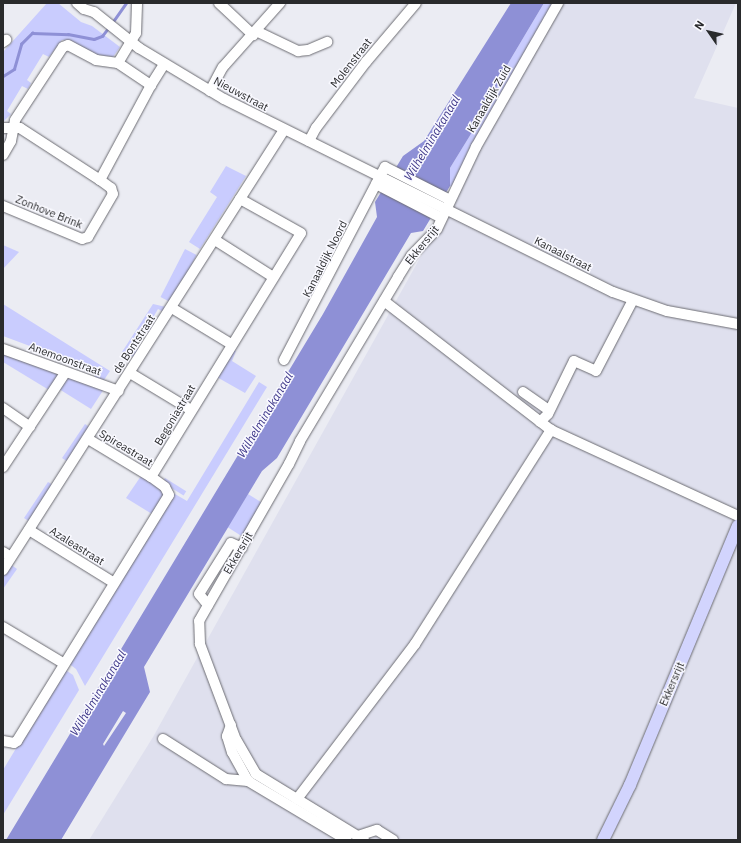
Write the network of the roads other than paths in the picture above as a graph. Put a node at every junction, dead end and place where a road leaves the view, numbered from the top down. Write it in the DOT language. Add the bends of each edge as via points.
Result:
graph roads {
  1 [pos="77,3"];
  2 [pos="137,3"];
  3 [pos="219,3"];
  4 [pos="280,3"];
  5 [pos="416,3"];
  6 [pos="558,3"];
  7 [pos="95,10"];
  8 [pos="254,33"];
  9 [pos="326,42"];
  10 [pos="131,43"];
  11 [pos="118,63"];
  12 [pos="164,64"];
  13 [pos="151,85"];
  14 [pos="210,91"];
  15 [pos="3,128"];
  16 [pos="14,128"];
  17 [pos="284,130"];
  18 [pos="309,142"];
  19 [pos="3,155"];
  20 [pos="384,178"];
  21 [pos="100,180"];
  22 [pos="240,199"];
  23 [pos="3,206"];
  24 [pos="443,207"];
  25 [pos="215,240"];
  26 [pos="273,278"];
  27 [pos="633,300"];
  28 [pos="384,301"];
  29 [pos="172,308"];
  30 [pos="738,324"];
  31 [pos="231,344"];
  32 [pos="3,349"];
  33 [pos="284,360"];
  34 [pos="65,373"];
  35 [pos="130,373"];
  36 [pos="119,391"];
  37 [pos="523,392"];
  38 [pos="3,408"];
  39 [pos="191,410"];
  40 [pos="549,410"];
  41 [pos="540,422"];
  42 [pos="30,427"];
  43 [pos="550,430"];
  44 [pos="88,439"];
  45 [pos="3,467"];
  46 [pos="151,477"];
  47 [pos="738,516"];
  48 [pos="738,526"];
  49 [pos="29,530"];
  50 [pos="7,555"];
  51 [pos="3,570"];
  52 [pos="113,582"];
  53 [pos="3,627"];
  54 [pos="63,663"];
  55 [pos="231,724"];
  56 [pos="162,739"];
  57 [pos="3,741"];
  58 [pos="248,782"];
  59 [pos="297,799"];
  60 [pos="361,838"];
  61 [pos="347,840"];
  62 [pos="393,840"];
  63 [pos="603,840"];
  1 -- 7 [label="street, Nieuwstraat" via="84,9"];
  2 -- 10 [label="street" via="136,33"];
  3 -- 8 [label="street"];
  4 -- 8 [label="street"];
  5 -- 18 [label="street, Molenstraat" via="316,128"];
  6 -- 24 [label="street, Kanaaldijk Zuid"];
  7 -- 10 [label="street, Nieuwstraat"];
  8 -- 9 [label="street" via="298,51 308,50"];
  8 -- 14 [label="street" via="224,67"];
  10 -- 11 [label="street"];
  10 -- 12 [label="street, Nieuwstraat"];
  11 -- 13 [label="street"];
  11 -- 16 [label="street" via="96,60 68,45 62,47 15,120"];
  12 -- 13 [label="street"];
  12 -- 14 [label="street, Nieuwstraat"];
  13 -- 21 [label="street"];
  14 -- 17 [label="street, Nieuwstraat"];
  15 -- 16 [label="street, Zonhove Brink"];
  16 -- 19 [label="street" via="11,141"];
  16 -- 21 [label="street, Zonhove Brink" via="20,128"];
  17 -- 18 [label="street, Nieuwstraat"];
  17 -- 22 [label="street, de Bontstraat"];
  18 -- 20 [label="street, Nieuwstraat" via="357,160"];
  20 -- 24 [label="street, Kanaalstraat"];
  20 -- 33 [label="street, Kanaaldijk Noord"];
  21 -- 23 [label="street, Zonhove Brink" via="111,188 112,194 88,237 82,239"];
  22 -- 25 [label="street, de Bontstraat"];
  22 -- 26 [label="street, Begoniastraat" via="301,233"];
  24 -- 27 [label="street, Kanaalstraat"];
  24 -- 28 [label="street, Ekkersrijt" via="432,236 409,260"];
  25 -- 26 [label="street"];
  25 -- 29 [label="street, de Bontstraat"];
  26 -- 31 [label="street, Begoniastraat"];
  27 -- 30 [label="street, Kanaalstraat" via="667,311"];
  27 -- 40 [label="street" via="596,371 574,361"];
  28 -- 41 [label="street"];
  28 -- 55 [label="street, Ekkersrijt" via="300,441 199,621 197,630 200,644"];
  29 -- 31 [label="street"];
  29 -- 35 [label="street, de Bontstraat"];
  31 -- 39 [label="street, Begoniastraat"];
  32 -- 34 [label="street, Anemoonstraat"];
  34 -- 36 [label="street, Anemoonstraat"];
  34 -- 42 [label="street"];
  35 -- 36 [label="street, de Bontstraat"];
  35 -- 39 [label="street"];
  36 -- 44 [label="street, de Bontstraat"];
  37 -- 40 [label="street"];
  38 -- 42 [label="street"];
  39 -- 46 [label="street, Begoniastraat"];
  40 -- 41 [label="street"];
  41 -- 43 [label="street"];
  42 -- 45 [label="street"];
  43 -- 47 [label="street"];
  43 -- 59 [label="street" via="416,644"];
  44 -- 46 [label="street, Spireastraat"];
  44 -- 49 [label="street, de Bontstraat"];
  46 -- 52 [label="street" via="165,487 169,494"];
  48 -- 63 [label="main road, Ekkersrijt" via="630,785"];
  49 -- 50 [label="street, de Bontstraat"];
  49 -- 52 [label="street, Azaleastraat"];
  50 -- 51 [label="street, de Bontstraat"];
  52 -- 54 [label="street"];
  53 -- 54 [label="street"];
  54 -- 57 [label="street" via="17,741 14,744"];
  55 -- 58 [label="street" via="227,736 232,752"];
  55 -- 59 [label="street, Ekkersrijt" via="256,774"];
  56 -- 58 [label="street" via="226,779"];
  58 -- 61 [label="street"];
  59 -- 60 [label="street, Ekkersrijt"];
  60 -- 62 [label="street" via="377,830"];
}
